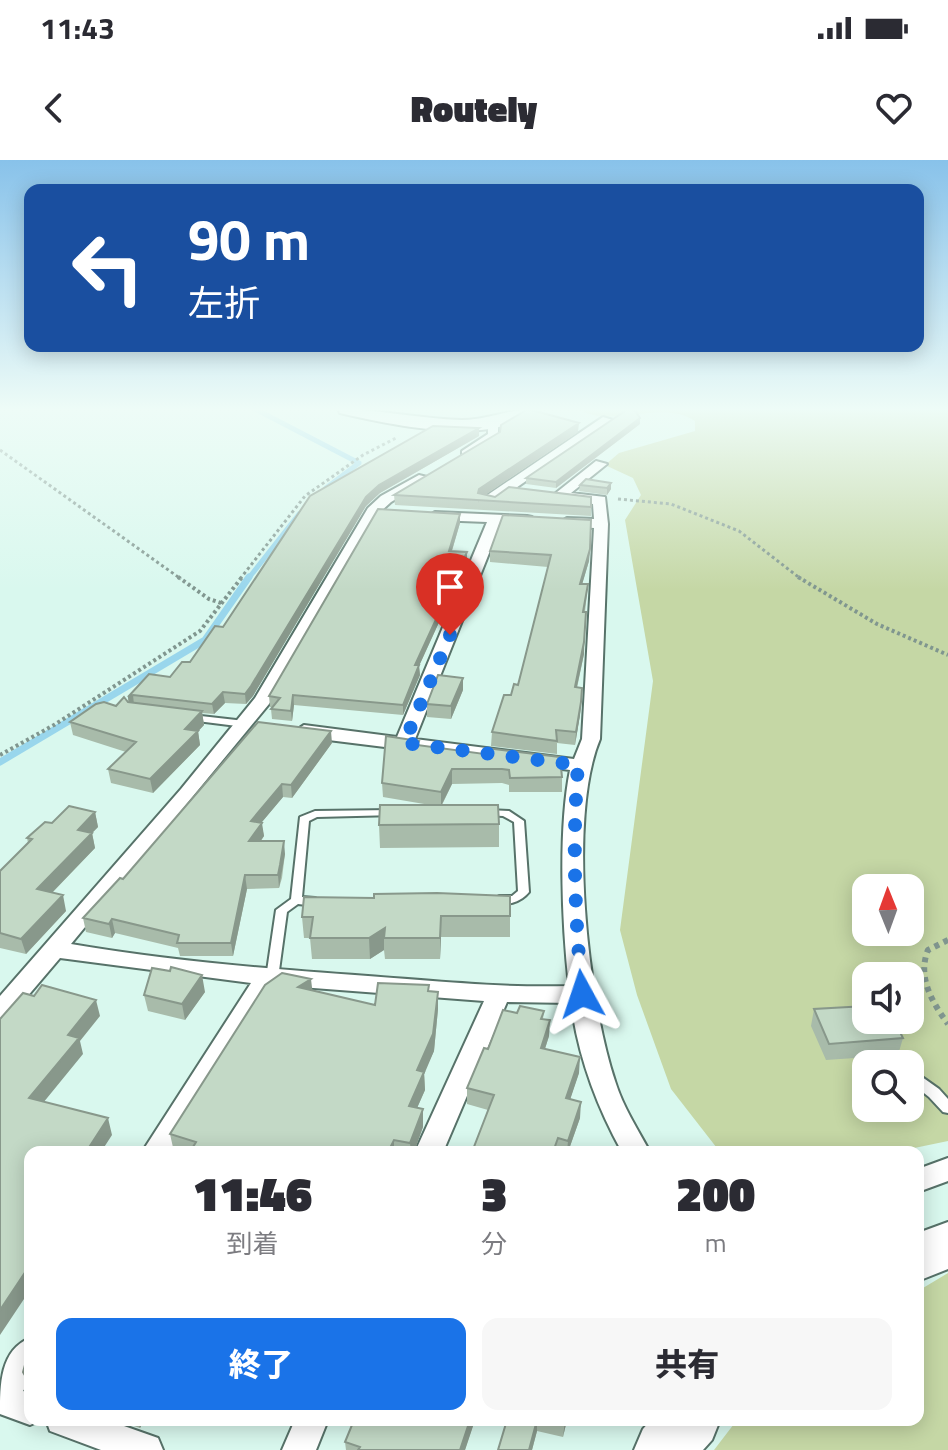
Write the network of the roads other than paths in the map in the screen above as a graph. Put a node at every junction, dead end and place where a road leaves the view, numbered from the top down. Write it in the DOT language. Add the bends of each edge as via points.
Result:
graph roads {
  1 [pos="440,469"];
  2 [pos="535,469"];
  3 [pos="592,469"];
  4 [pos="506,489"];
  5 [pos="546,495"];
  6 [pos="488,501"];
  7 [pos="373,511"];
  8 [pos="495,519"];
  9 [pos="601,524"];
  10 [pos="182,716"];
  11 [pos="252,725"];
  12 [pos="288,729"];
  13 [pos="404,743"];
  14 [pos="578,765"];
  15 [pos="410,813"];
  16 [pos="473,813"];
  17 [pos="296,900"];
  18 [pos="484,900"];
  19 [pos="329,902"];
  20 [pos="55,949"];
  21 [pos="269,977"];
  22 [pos="499,994"];
  23 [pos="582,994"];
  24 [pos="0,1012"];
  25 [pos="924,1086"];
  26 [pos="948,1108"];
  27 [pos="160,1146"];
  28 [pos="432,1146"];
  29 [pos="632,1146"];
  30 [pos="948,1169"];
  31 [pos="924,1179"];
  32 [pos="948,1244"];
  33 [pos="924,1255"];
  34 [pos="24,1361"];
  35 [pos="0,1399"];
  36 [pos="24,1407"];
  37 [pos="79,1426"];
  38 [pos="309,1426"];
  39 [pos="686,1426"];
  40 [pos="146,1450"];
  41 [pos="299,1450"];
  42 [pos="664,1450"];
  1 -- 7 [label="street"];
  2 -- 4 [label="street"];
  3 -- 5 [label="street"];
  4 -- 5 [label="street"];
  4 -- 6 [label="street"];
  5 -- 9 [label="street" via="600,500"];
  7 -- 8 [label="street"];
  7 -- 11 [label="street"];
  8 -- 9 [label="street"];
  8 -- 13 [label="street"];
  9 -- 14 [label="street" via="591,739"];
  10 -- 11 [label="lane"];
  11 -- 20 [label="street"];
  12 -- 13 [label="street"];
  13 -- 14 [label="street"];
  14 -- 23 [label="street" via="574,908"];
  15 -- 17 [label="lane" via="315,814 304,819"];
  16 -- 18 [label="lane" via="505,813 519,821 524,892 515,899"];
  17 -- 19 [label="lane"];
  17 -- 21 [label="lane" via="282,910"];
  20 -- 21 [label="street" via="148,966"];
  20 -- 24 [label="street"];
  21 -- 22 [label="street"];
  21 -- 27 [label="street"];
  22 -- 23 [label="street"];
  22 -- 28 [label="street"];
  23 -- 29 [label="street" via="618,1124"];
  25 -- 26 [label="lane"];
  30 -- 31 [label="street"];
  32 -- 33 [label="highway"];
  34 -- 35 [label="street"];
  35 -- 36 [label="street"];
  37 -- 40 [label="street"];
  38 -- 41 [label="street"];
  39 -- 42 [label="highway"];
}
